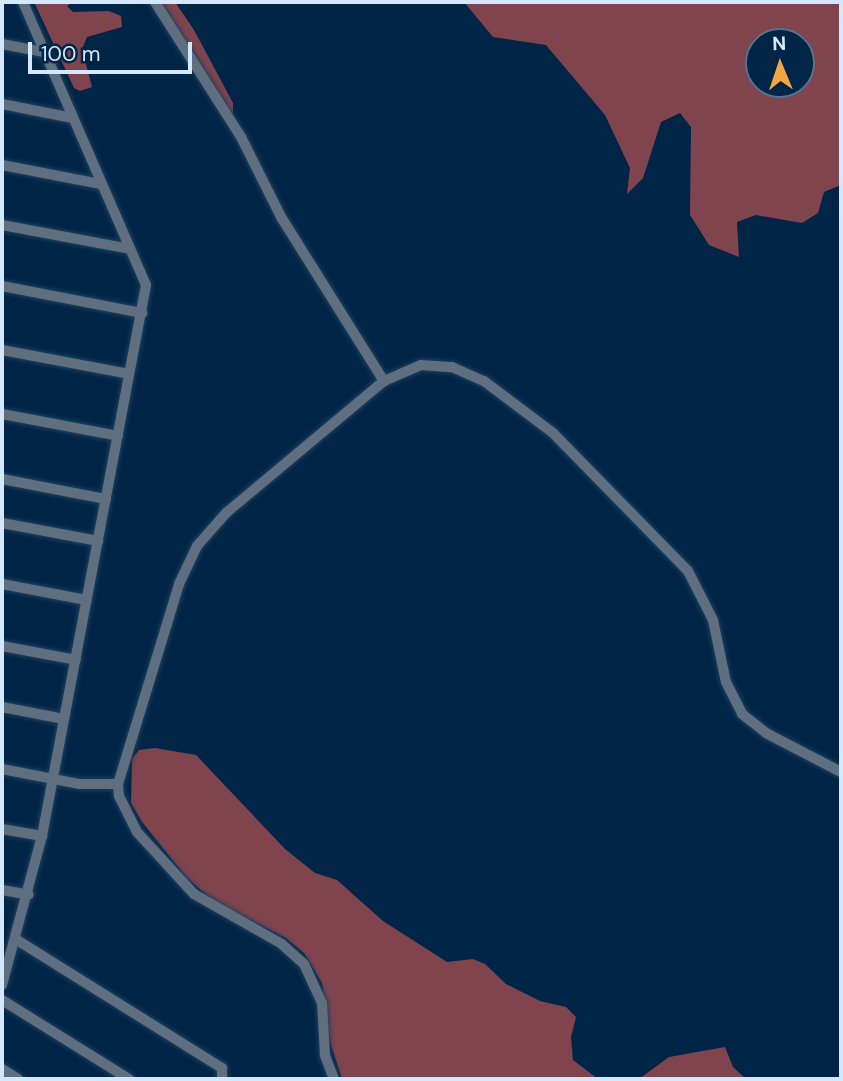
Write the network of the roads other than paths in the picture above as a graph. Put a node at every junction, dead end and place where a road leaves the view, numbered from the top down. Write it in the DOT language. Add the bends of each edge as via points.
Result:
graph roads {
  1 [pos="23,2"];
  2 [pos="155,2"];
  3 [pos="2,44"];
  4 [pos="44,52"];
  5 [pos="2,104"];
  6 [pos="73,118"];
  7 [pos="2,165"];
  8 [pos="101,184"];
  9 [pos="2,225"];
  10 [pos="130,249"];
  11 [pos="2,286"];
  12 [pos="142,313"];
  13 [pos="2,350"];
  14 [pos="130,374"];
  15 [pos="384,381"];
  16 [pos="2,414"];
  17 [pos="118,436"];
  18 [pos="2,479"];
  19 [pos="106,499"];
  20 [pos="2,523"];
  21 [pos="98,541"];
  22 [pos="2,584"];
  23 [pos="87,600"];
  24 [pos="2,646"];
  25 [pos="76,660"];
  26 [pos="2,707"];
  27 [pos="64,719"];
  28 [pos="2,769"];
  29 [pos="841,772"];
  30 [pos="53,779"];
  31 [pos="118,784"];
  32 [pos="2,829"];
  33 [pos="42,836"];
  34 [pos="2,890"];
  35 [pos="29,895"];
  36 [pos="17,940"];
  37 [pos="2,985"];
  38 [pos="2,1000"];
  39 [pos="2,1069"];
  40 [pos="18,1079"];
  41 [pos="129,1079"];
  42 [pos="222,1079"];
  43 [pos="334,1079"];
  1 -- 4 [label="street"];
  2 -- 15 [label="street" via="241,137 281,217"];
  3 -- 4 [label="street"];
  4 -- 6 [label="street"];
  5 -- 6 [label="street"];
  6 -- 8 [label="street"];
  7 -- 8 [label="street"];
  8 -- 10 [label="street"];
  9 -- 10 [label="street"];
  10 -- 12 [label="street" via="146,285"];
  11 -- 12 [label="street"];
  12 -- 14 [label="street"];
  13 -- 14 [label="street"];
  14 -- 17 [label="street"];
  15 -- 29 [label="street" via="421,365 452,367 484,381 553,433 688,571 713,620 726,682 742,714 766,733"];
  15 -- 31 [label="street" via="226,513 197,547 179,584"];
  16 -- 17 [label="street"];
  17 -- 19 [label="street"];
  18 -- 19 [label="street"];
  19 -- 21 [label="street"];
  20 -- 21 [label="street"];
  21 -- 23 [label="street"];
  22 -- 23 [label="street"];
  23 -- 25 [label="street"];
  24 -- 25 [label="street"];
  25 -- 27 [label="street"];
  26 -- 27 [label="street"];
  27 -- 30 [label="street"];
  28 -- 30 [label="street"];
  30 -- 31 [label="street"];
  30 -- 33 [label="street"];
  31 -- 43 [label="street" via="137,832 194,894 282,944 304,964 321,1003 325,1055"];
  32 -- 33 [label="street"];
  33 -- 35 [label="street"];
  34 -- 35 [label="street"];
  35 -- 36 [label="street"];
  36 -- 37 [label="street"];
  36 -- 42 [label="street" via="222,1068"];
  38 -- 41 [label="street"];
  39 -- 40 [label="street"];
}
